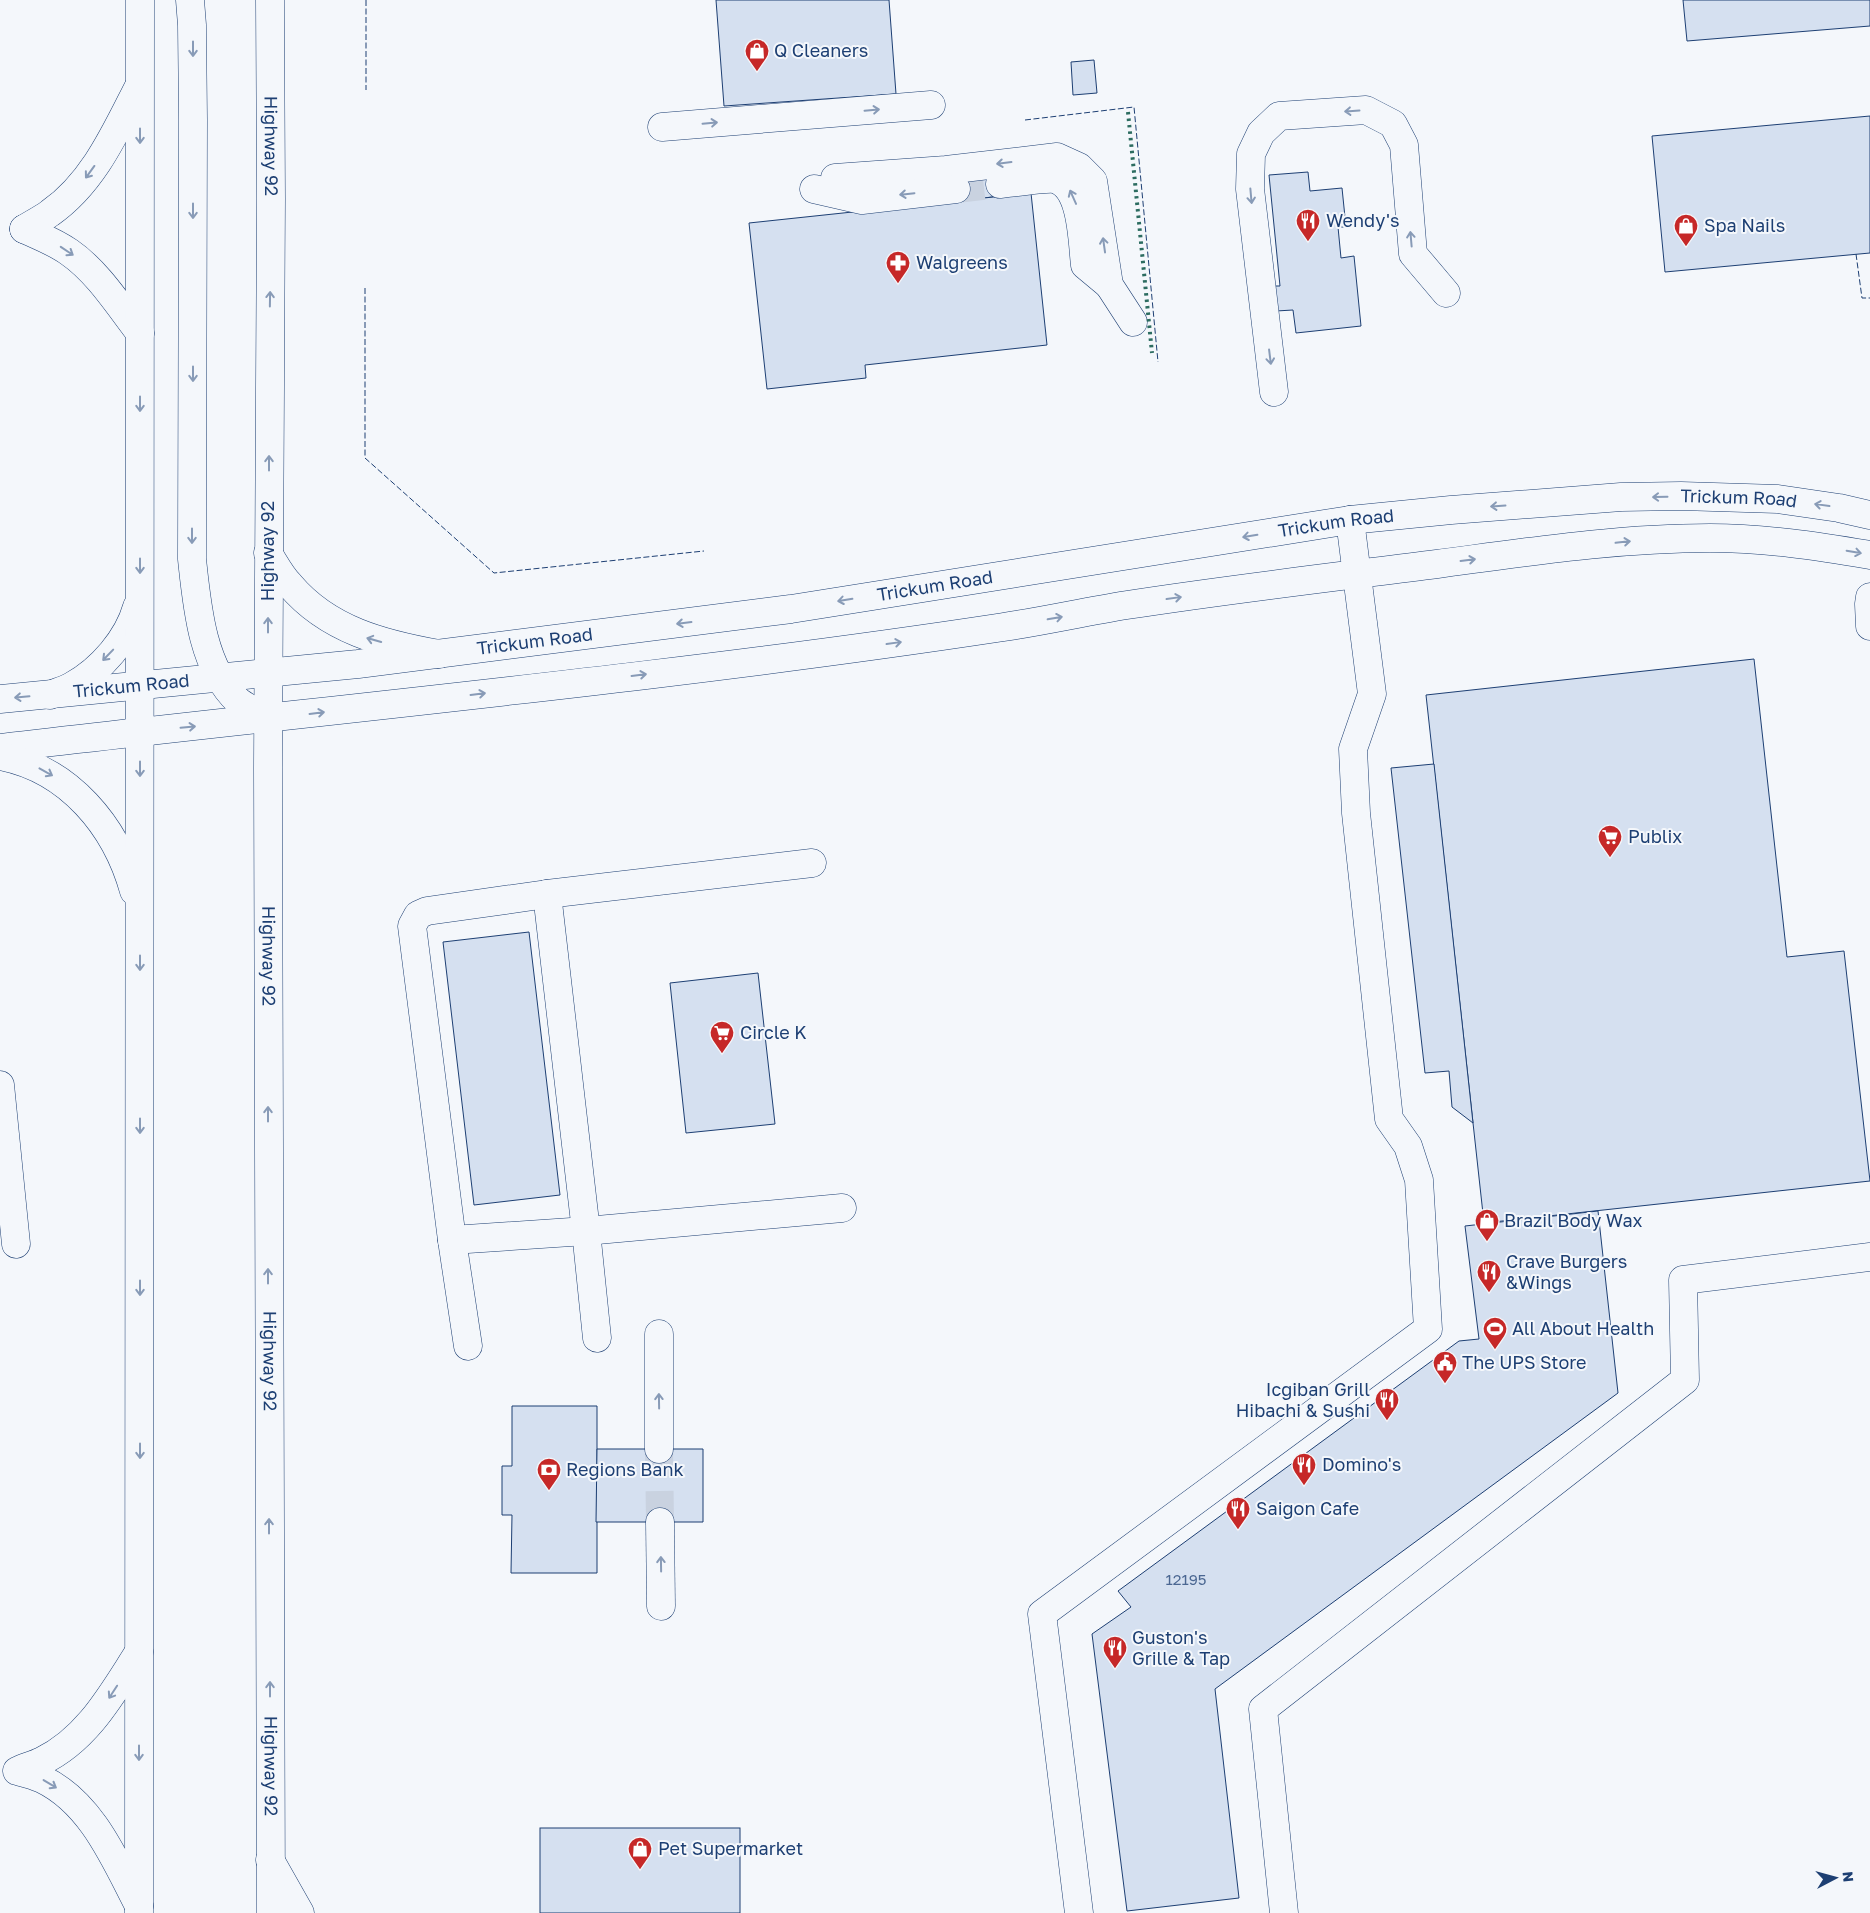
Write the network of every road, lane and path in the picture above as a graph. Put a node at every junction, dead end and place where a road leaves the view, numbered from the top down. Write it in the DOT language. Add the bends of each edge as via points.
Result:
graph roads {
  1 [pos="140,0"];
  2 [pos="190,0"];
  3 [pos="270,0"];
  4 [pos="140,84"];
  5 [pos="931,105"];
  6 [pos="662,127"];
  7 [pos="1000,184"];
  8 [pos="956,189"];
  9 [pos="1109,285"];
  10 [pos="1446,293"];
  11 [pos="1133,322"];
  12 [pos="140,333"];
  13 [pos="1274,392"];
  14 [pos="1870,515"];
  15 [pos="1350,520"];
  16 [pos="268,553"];
  17 [pos="1870,555"];
  18 [pos="1358,574"];
  19 [pos="1870,597"];
  20 [pos="140,598"];
  21 [pos="1870,626"];
  22 [pos="439,654"];
  23 [pos="268,674"];
  24 [pos="220,678"];
  25 [pos="140,686"];
  26 [pos="50,695"];
  27 [pos="0,699"];
  28 [pos="268,719"];
  29 [pos="140,731"];
  30 [pos="0,748"];
  31 [pos="0,756"];
  32 [pos="812,863"];
  33 [pos="547,894"];
  34 [pos="140,914"];
  35 [pos="0,1085"];
  36 [pos="842,1208"];
  37 [pos="586,1231"];
  38 [pos="452,1240"];
  39 [pos="16,1244"];
  40 [pos="1870,1257"];
  41 [pos="659,1334"];
  42 [pos="597,1338"];
  43 [pos="468,1346"];
  44 [pos="659,1449"];
  45 [pos="660,1522"];
  46 [pos="662,1606"];
  47 [pos="139,1652"];
  48 [pos="8,1771"];
  49 [pos="270,1860"];
  50 [pos="139,1910"];
  51 [pos="271,1913"];
  52 [pos="300,1913"];
  53 [pos="1079,1913"];
  54 [pos="1284,1913"];
  1 -- 4 [label="main road"];
  2 -- 24 [label="main road, one-way" via="193,120 192,560 197,608"];
  16 -- 3 [label="main road, Highway 92, one-way"];
  4 -- 12 [label="main road, one-way"];
  4 -- 12 [label="main road, one-way" via="98,162 82,184 50,213 24,229 50,240 82,262"];
  6 -- 5 [label="main road, one-way"];
  9 -- 7 [label="main road, one-way" via="1085,265 1078,208 1069,188 1054,179"];
  8 -- 9 [label="main road" via="862,200 825,184 1057,157 1079,167 1093,181"];
  9 -- 11 [label="main road"];
  10 -- 13 [label="main road, one-way" via="1413,254 1404,146 1393,124 1366,110 1279,116 1261,133 1251,154 1250,189"];
  12 -- 20 [label="main road, one-way"];
  14 -- 15 [label="main road, Trickum Road, one-way" via="1778,500 1681,496 1588,500"];
  15 -- 18 [label="main road"];
  15 -- 22 [label="main road, Trickum Road, one-way" via="791,609"];
  22 -- 16 [label="main road, one-way" via="402,648 338,625 305,602 288,584"];
  23 -- 16 [label="main road, Highway 92, one-way"];
  18 -- 17 [label="main road, one-way" via="1634,540 1712,538 1777,541"];
  28 -- 18 [label="main road, one-way" via="794,657 1002,627 1126,605"];
  18 -- 53 [label="main road" via="1372,694 1353,749 1356,814 1389,1120 1408,1146 1419,1180 1428,1329 1042,1614"];
  19 -- 21 [label="main road"];
  20 -- 25 [label="main road"];
  20 -- 26 [label="main road, one-way" via="135,616 111,654 72,686"];
  22 -- 23 [label="main road, Trickum Road"];
  23 -- 24 [label="main road, Trickum Road"];
  23 -- 28 [label="main road, Highway 92"];
  24 -- 25 [label="main road, Trickum Road"];
  24 -- 28 [label="main road" via="239,701"];
  25 -- 26 [label="main road, Trickum Road"];
  25 -- 29 [label="main road"];
  26 -- 27 [label="main road, Trickum Road, one-way"];
  29 -- 28 [label="main road, one-way"];
  49 -- 28 [label="main road, Highway 92, one-way"];
  29 -- 30 [label="main road"];
  29 -- 34 [label="main road, one-way"];
  31 -- 34 [label="main road, one-way" via="45,771 73,790 96,815 128,872"];
  32 -- 33 [label="main road"];
  33 -- 37 [label="main road"];
  33 -- 38 [label="main road" via="427,911 418,916 412,926"];
  34 -- 47 [label="main road, one-way"];
  35 -- 39 [label="main road"];
  36 -- 37 [label="main road"];
  37 -- 38 [label="main road"];
  37 -- 42 [label="main road"];
  38 -- 43 [label="main road"];
  40 -- 54 [label="main road" via="1682,1280 1685,1380 1263,1709"];
  44 -- 41 [label="main road, one-way"];
  46 -- 45 [label="main road, one-way"];
  47 -- 48 [label="main road, one-way" via="100,1711 67,1745 43,1760"];
  47 -- 50 [label="main road, one-way"];
  48 -- 50 [label="main road, one-way" via="42,1779 76,1803 113,1855"];
  49 -- 51 [label="main road, Highway 92"];
  49 -- 52 [label="main road"];
}
